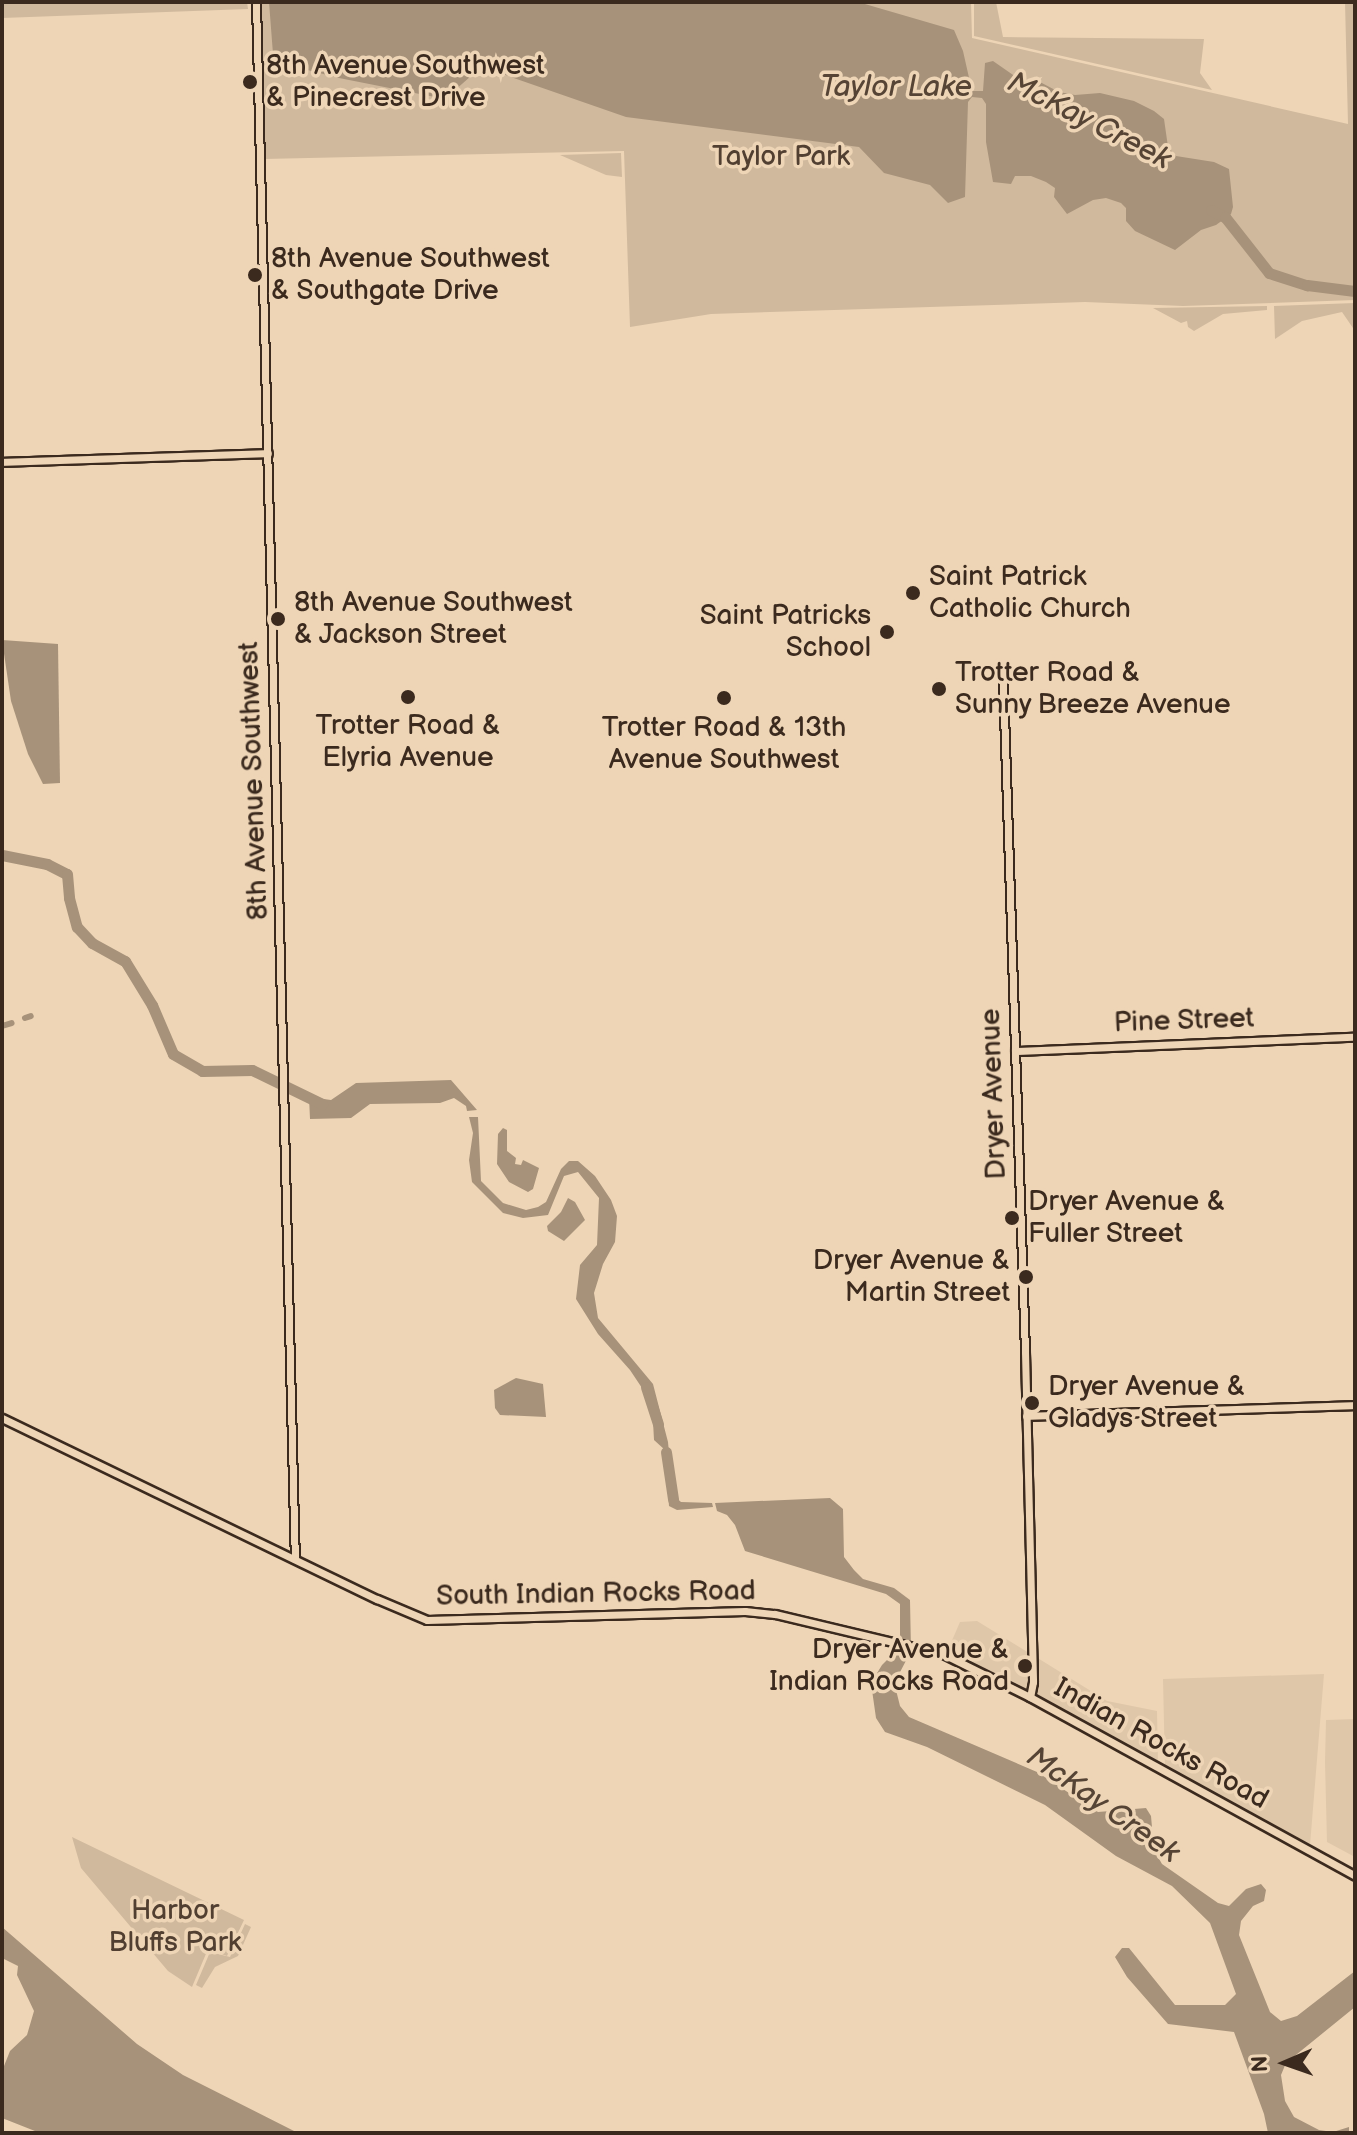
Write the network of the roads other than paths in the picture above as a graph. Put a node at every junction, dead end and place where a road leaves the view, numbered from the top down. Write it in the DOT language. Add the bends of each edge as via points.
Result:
graph roads {
  1 [pos="256,2"];
  2 [pos="268,453"];
  3 [pos="2,462"];
  4 [pos="1003,682"];
  5 [pos="1355,1037"];
  6 [pos="1015,1051"];
  7 [pos="1355,1405"];
  8 [pos="1026,1416"];
  9 [pos="2,1418"];
  10 [pos="295,1559"];
  11 [pos="943,1654"];
  12 [pos="1030,1697"];
  13 [pos="1355,1876"];
  1 -- 2 [label="street, 8th Avenue Southwest"];
  2 -- 3 [label="street"];
  2 -- 10 [label="street, 8th Avenue Southwest"];
  4 -- 6 [label="street, Dryer Avenue"];
  5 -- 6 [label="street, Pine Street"];
  6 -- 8 [label="street, Dryer Avenue"];
  7 -- 8 [label="street"];
  8 -- 12 [label="street, Dryer Avenue"];
  9 -- 10 [label="street, South Indian Rocks Road"];
  10 -- 11 [label="street, South Indian Rocks Road" via="439,1622 745,1611"];
  11 -- 12 [label="street, Indian Rocks Road"];
  12 -- 13 [label="street, Indian Rocks Road"];
}
